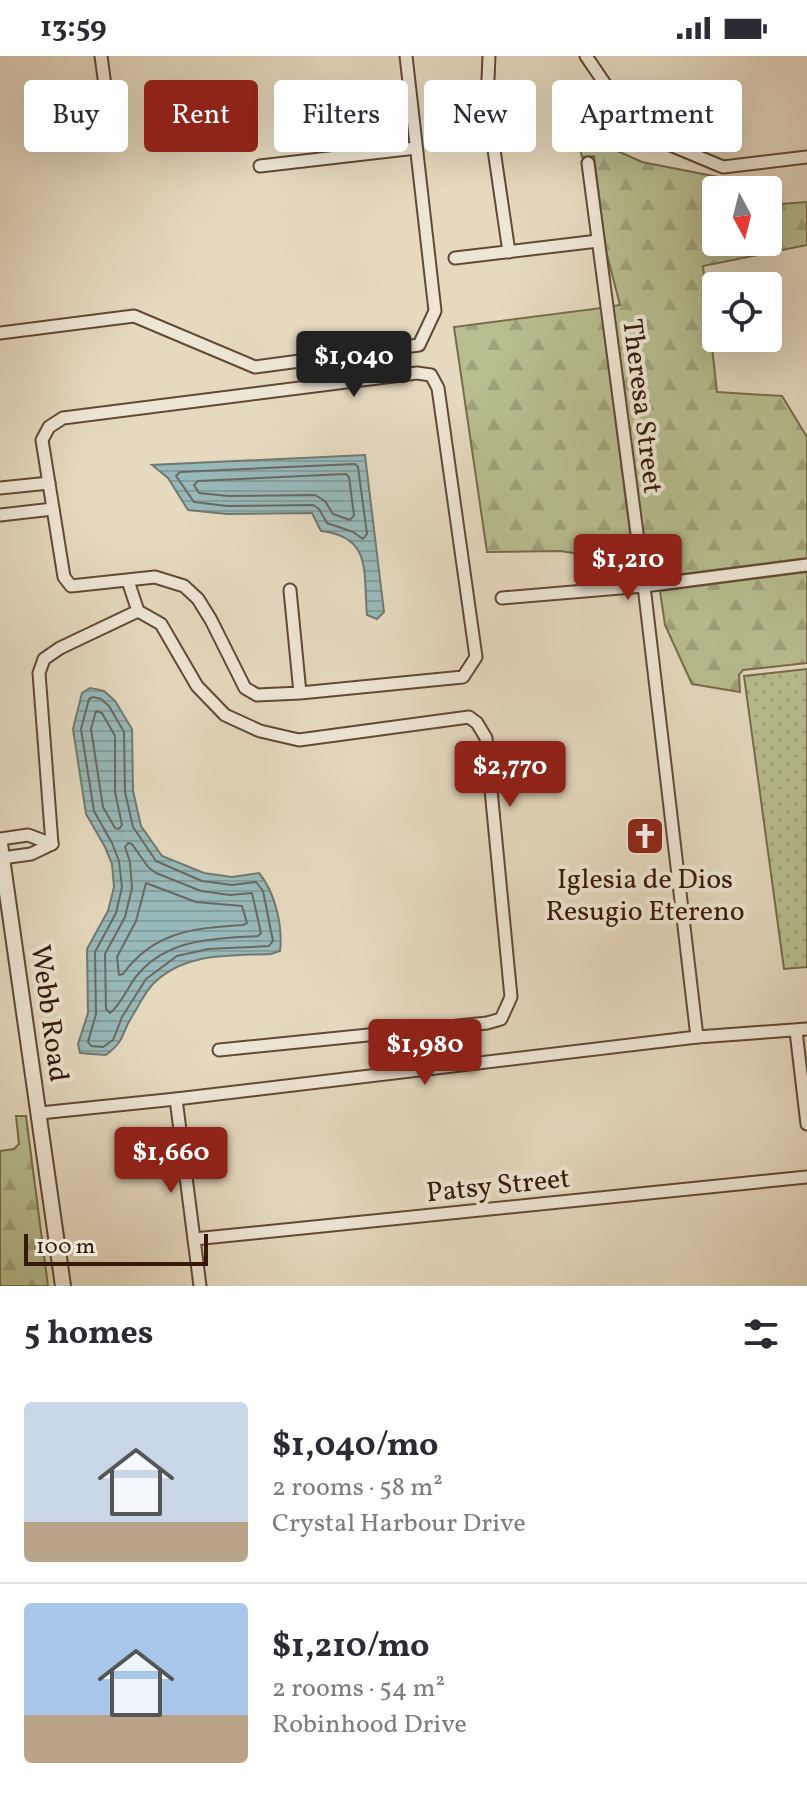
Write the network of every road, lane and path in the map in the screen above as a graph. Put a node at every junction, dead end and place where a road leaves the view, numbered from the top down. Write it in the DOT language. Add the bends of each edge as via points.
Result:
graph roads {
  1 [pos="101,56"];
  2 [pos="406,56"];
  3 [pos="489,56"];
  4 [pos="586,56"];
  5 [pos="104,80"];
  6 [pos="416,148"];
  7 [pos="807,157"];
  8 [pos="588,163"];
  9 [pos="260,166"];
  10 [pos="598,241"];
  11 [pos="509,252"];
  12 [pos="455,258"];
  13 [pos="0,333"];
  14 [pos="49,483"];
  15 [pos="0,488"];
  16 [pos="53,509"];
  17 [pos="0,515"];
  18 [pos="807,565"];
  19 [pos="128,581"];
  20 [pos="644,586"];
  21 [pos="290,590"];
  22 [pos="502,598"];
  23 [pos="138,611"];
  24 [pos="300,693"];
  25 [pos="52,844"];
  26 [pos="1,847"];
  27 [pos="802,1030"];
  28 [pos="697,1037"];
  29 [pos="219,1050"];
  30 [pos="176,1099"];
  31 [pos="40,1113"];
  32 [pos="807,1124"];
  33 [pos="807,1177"];
  34 [pos="194,1239"];
  35 [pos="63,1286"];
  36 [pos="200,1286"];
  1 -- 5 [label="street"];
  2 -- 6 [label="street"];
  3 -- 11 [label="street" via="487,102"];
  4 -- 7 [label="street" via="637,131 723,167"];
  6 -- 9 [label="street"];
  6 -- 13 [label="street" via="435,311 419,345 255,367 134,316"];
  8 -- 10 [label="street, Theresa Street"];
  10 -- 11 [label="street"];
  10 -- 20 [label="street, Theresa Street"];
  11 -- 12 [label="street"];
  14 -- 15 [label="street"];
  14 -- 16 [label="street"];
  14 -- 24 [label="street" via="42,440 63,418 431,375 438,388 476,657 463,677"];
  16 -- 17 [label="street"];
  16 -- 19 [label="street" via="64,577 71,586"];
  18 -- 20 [label="street"];
  19 -- 23 [label="street"];
  19 -- 24 [label="street" via="155,577 184,586 211,620 245,688 257,695"];
  20 -- 22 [label="street"];
  20 -- 28 [label="street, Theresa Street"];
  21 -- 24 [label="street"];
  23 -- 25 [label="street" via="44,659 39,673"];
  23 -- 29 [label="street" via="161,624 197,686 225,715 260,731 299,740 469,717 486,738 511,997 501,1019"];
  25 -- 26 [label="street" via="31,854"];
  25 -- 26 [label="street" via="28,835"];
  26 -- 31 [label="street, Webb Road"];
  27 -- 28 [label="street"];
  27 -- 32 [label="street"];
  28 -- 30 [label="street"];
  30 -- 31 [label="street"];
  30 -- 34 [label="street"];
  31 -- 35 [label="street, Webb Road"];
  33 -- 34 [label="street, Patsy Street"];
  34 -- 36 [label="street"];
}
